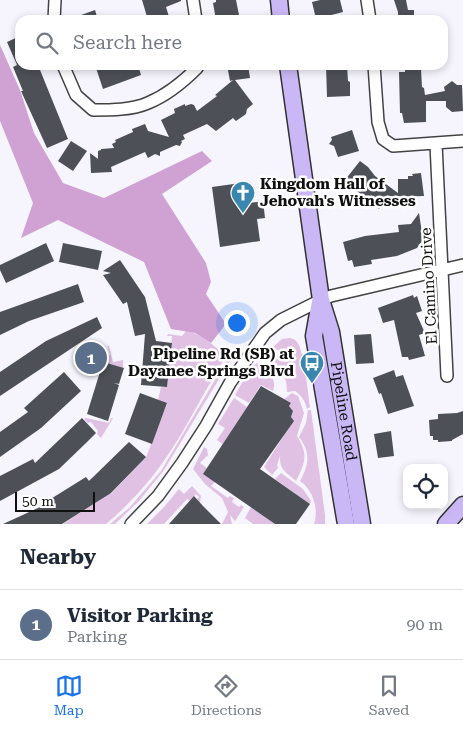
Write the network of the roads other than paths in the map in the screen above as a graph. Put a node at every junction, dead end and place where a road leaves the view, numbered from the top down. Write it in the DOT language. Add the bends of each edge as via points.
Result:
graph roads {
  1 [pos="55,0"];
  2 [pos="193,0"];
  3 [pos="279,0"];
  4 [pos="367,0"];
  5 [pos="54,15"];
  6 [pos="195,15"];
  7 [pos="280,15"];
  8 [pos="369,15"];
  9 [pos="65,70"];
  10 [pos="195,70"];
  11 [pos="289,70"];
  12 [pos="374,70"];
  13 [pos="463,141"];
  14 [pos="436,144"];
  15 [pos="463,264"];
  16 [pos="442,269"];
  17 [pos="320,300"];
  18 [pos="447,376"];
  19 [pos="463,505"];
  20 [pos="354,523"];
  21 [pos="130,524"];
  22 [pos="446,524"];
  1 -- 5 [label="street"];
  2 -- 6 [label="street"];
  3 -- 7 [label="main road"];
  4 -- 8 [label="street"];
  9 -- 10 [label="street" via="76,95 93,110 115,110 148,103 181,83"];
  11 -- 17 [label="main road, Pipeline Road"];
  12 -- 14 [label="street" via="378,122 383,139 393,146"];
  13 -- 14 [label="street"];
  14 -- 16 [label="street, El Camino Drive"];
  15 -- 16 [label="street"];
  16 -- 17 [label="street"];
  16 -- 18 [label="street, El Camino Drive"];
  17 -- 20 [label="main road, Pipeline Road" via="314,336"];
  17 -- 21 [label="street" via="265,333 230,383 182,464 158,496"];
  19 -- 22 [label="main road"];
}
